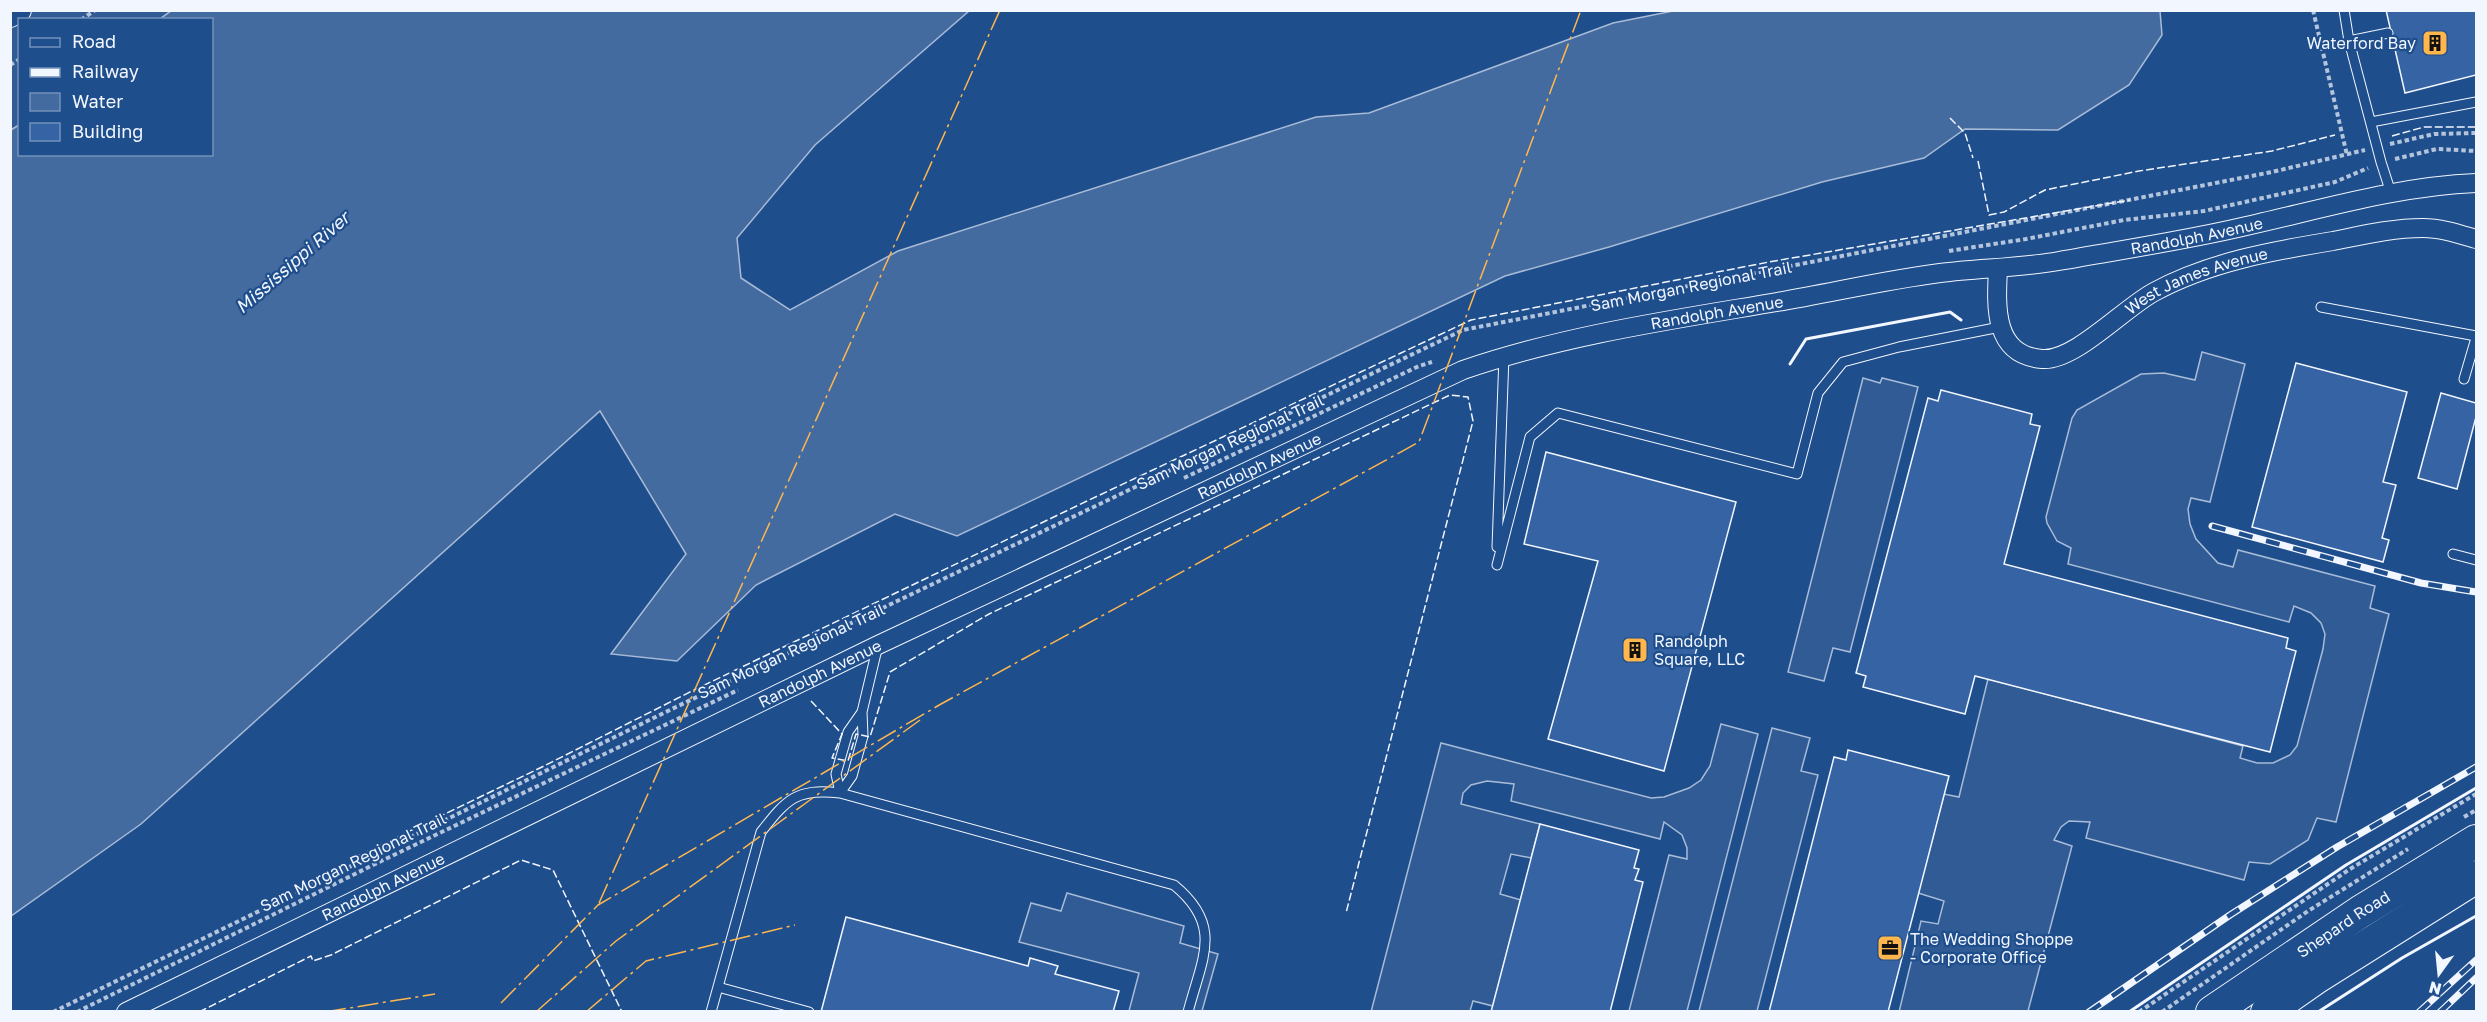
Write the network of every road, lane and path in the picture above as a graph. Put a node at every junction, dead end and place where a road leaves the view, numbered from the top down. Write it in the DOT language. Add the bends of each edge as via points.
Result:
graph roads {
  1 [pos="19,10"];
  2 [pos="2313,10"];
  3 [pos="2344,10"];
  4 [pos="10,15"];
  5 [pos="2388,33"];
  6 [pos="2349,41"];
  7 [pos="2476,102"];
  8 [pos="2371,122"];
  9 [pos="2476,151"];
  10 [pos="2347,155"];
  11 [pos="2381,162"];
  12 [pos="2476,183"];
  13 [pos="2391,193"];
  14 [pos="2476,238"];
  15 [pos="1948,251"];
  16 [pos="1998,269"];
  17 [pos="2321,307"];
  18 [pos="2000,327"];
  19 [pos="2476,337"];
  20 [pos="1504,356"];
  21 [pos="1440,359"];
  22 [pos="2464,380"];
  23 [pos="1175,482"];
  24 [pos="2453,554"];
  25 [pos="2476,560"];
  26 [pos="878,645"];
  27 [pos="747,685"];
  28 [pos="862,712"];
  29 [pos="840,794"];
  30 [pos="2476,794"];
  31 [pos="2476,841"];
  32 [pos="2476,877"];
  33 [pos="718,987"];
  34 [pos="77,1011"];
  35 [pos="126,1011"];
  36 [pos="711,1011"];
  37 [pos="809,1011"];
  38 [pos="1188,1011"];
  39 [pos="2139,1011"];
  40 [pos="2212,1011"];
  41 [pos="2267,1011"];
  1 -- 4 [label="street"];
  2 -- 10 [label="path"];
  3 -- 6 [label="lane"];
  5 -- 6 [label="lane"];
  6 -- 8 [label="lane"];
  7 -- 8 [label="lane"];
  8 -- 11 [label="lane"];
  9 -- 11 [label="path" via="2437,149"];
  11 -- 13 [label="lane"];
  11 -- 15 [label="path" via="2335,182 2204,211 2124,220"];
  12 -- 13 [label="street, Randolph Avenue"];
  13 -- 16 [label="street, Randolph Avenue" via="2229,230"];
  14 -- 18 [label="street, West James Avenue" via="2426,228 2394,230 2266,252 2223,264 2153,292 2060,357 2043,359 2022,354 2007,341"];
  16 -- 18 [label="street" via="1996,304"];
  16 -- 20 [label="street, Randolph Avenue" via="1940,273 1596,333"];
  17 -- 19 [label="lane"];
  18 -- 20 [label="lane" via="1844,362 1818,393 1797,474 1558,413 1530,437 1497,565"];
  19 -- 22 [label="lane"];
  20 -- 26 [label="street, Randolph Avenue" via="1420,388"];
  21 -- 23 [label="path, Sam Morgan Regional Trail"];
  24 -- 25 [label="lane"];
  26 -- 28 [label="lane"];
  26 -- 35 [label="street, Randolph Avenue"];
  27 -- 34 [label="path, Sam Morgan Regional Trail"];
  28 -- 29 [label="lane" via="863,736 852,776"];
  28 -- 29 [label="lane" via="848,732 836,774"];
  29 -- 33 [label="lane" via="798,794 778,810 761,832"];
  29 -- 38 [label="lane" via="1174,885 1189,897 1206,930 1206,945"];
  30 -- 39 [label="path" via="2331,882"];
  31 -- 40 [label="highway, Shepard Road" via="2360,912"];
  32 -- 41 [label="highway, Shepard Road"];
  33 -- 36 [label="lane"];
  33 -- 37 [label="lane"];
}
